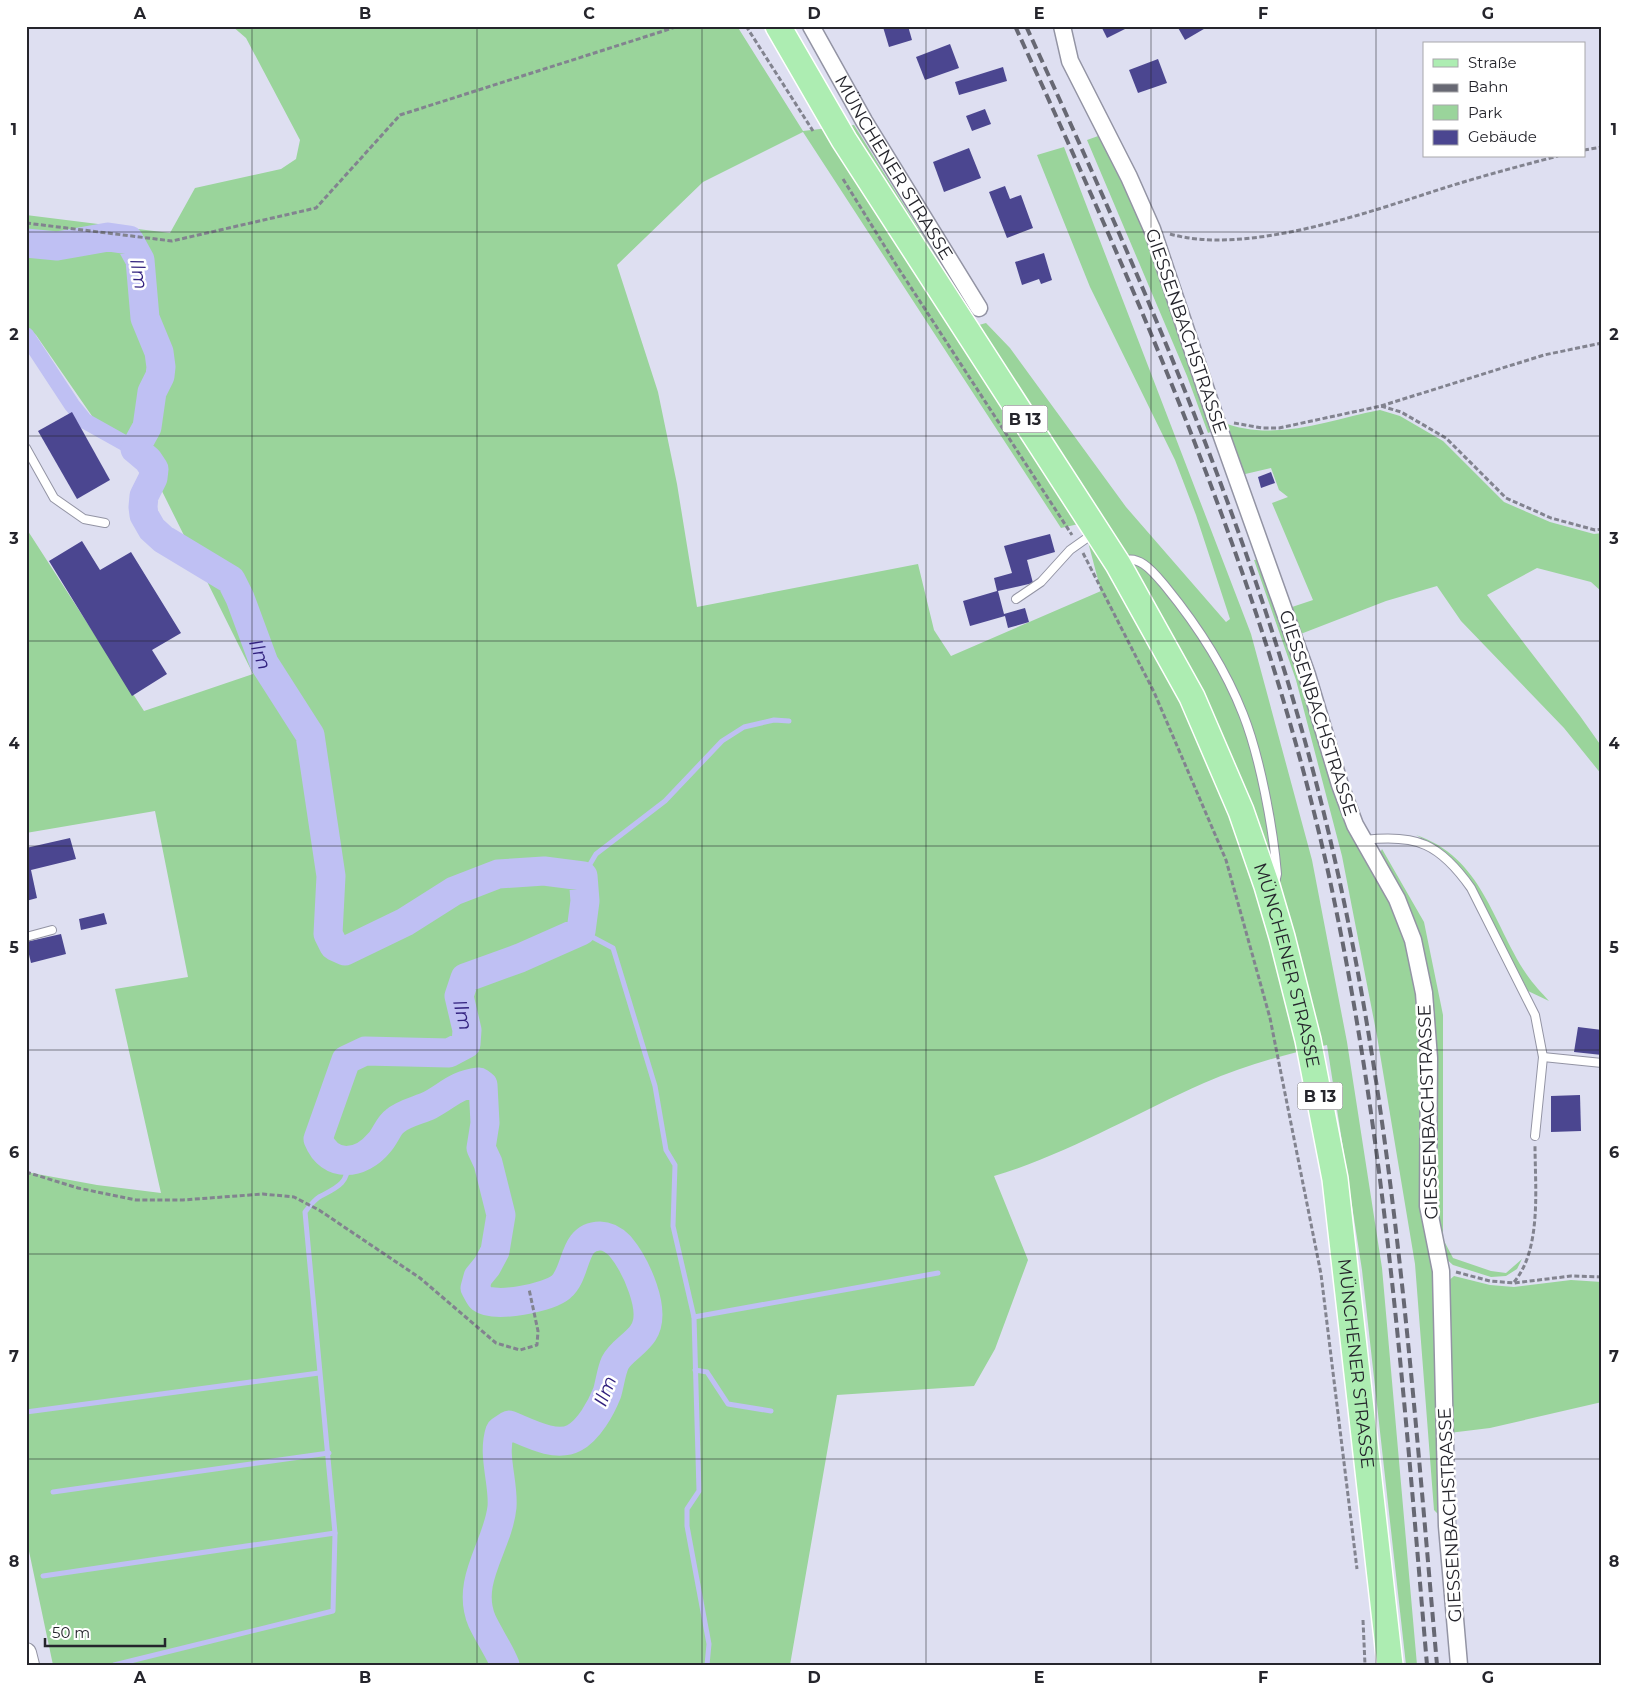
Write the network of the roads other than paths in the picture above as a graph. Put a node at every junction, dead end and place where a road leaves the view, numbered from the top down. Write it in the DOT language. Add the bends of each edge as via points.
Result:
graph roads {
  1 [pos="778,26"];
  2 [pos="811,26"];
  3 [pos="1062,26"];
  4 [pos="979,308"];
  5 [pos="26,448"];
  6 [pos="105,523"];
  7 [pos="1087,537"];
  8 [pos="1118,564"];
  9 [pos="1016,598"];
  10 [pos="1365,840"];
  11 [pos="1267,886"];
  12 [pos="52,930"];
  13 [pos="26,937"];
  14 [pos="1542,1058"];
  15 [pos="1602,1063"];
  16 [pos="1535,1136"];
  17 [pos="26,1653"];
  18 [pos="29,1665"];
  19 [pos="1390,1665"];
  20 [pos="1459,1665"];
  1 -- 7 [label="main road, B 13" via="844,140"];
  2 -- 4 [label="street, MÜNCHENER STRASSE" via="864,121"];
  3 -- 10 [label="street, GIESSENBACHSTRASSE" via="1070,61 1152,229 1307,675 1340,785 1355,825"];
  5 -- 6 [label="lane" via="54,498 84,519"];
  7 -- 8 [label="main road, B 13"];
  7 -- 9 [label="lane" via="1070,550 1041,582"];
  8 -- 11 [label="main road, MÜNCHENER STRASSE / B 13" via="1172,657 1211,736"];
  8 -- 11 [label="lane" via="1126,559 1135,560 1158,577 1192,621 1229,682 1243,715 1266,804 1277,874 1275,883"];
  10 -- 14 [label="lane" via="1389,837 1416,840 1438,852 1458,870 1496,935 1535,1015"];
  10 -- 20 [label="street, GIESSENBACHSTRASSE" via="1397,899 1413,940 1424,993 1429,1058 1428,1206 1441,1272 1447,1526"];
  11 -- 19 [label="main road, MÜNCHENER STRASSE / B 13" via="1308,1040 1335,1179"];
  12 -- 13 [label="lane"];
  14 -- 15 [label="lane"];
  14 -- 16 [label="lane"];
  17 -- 18 [label="street"];
}
